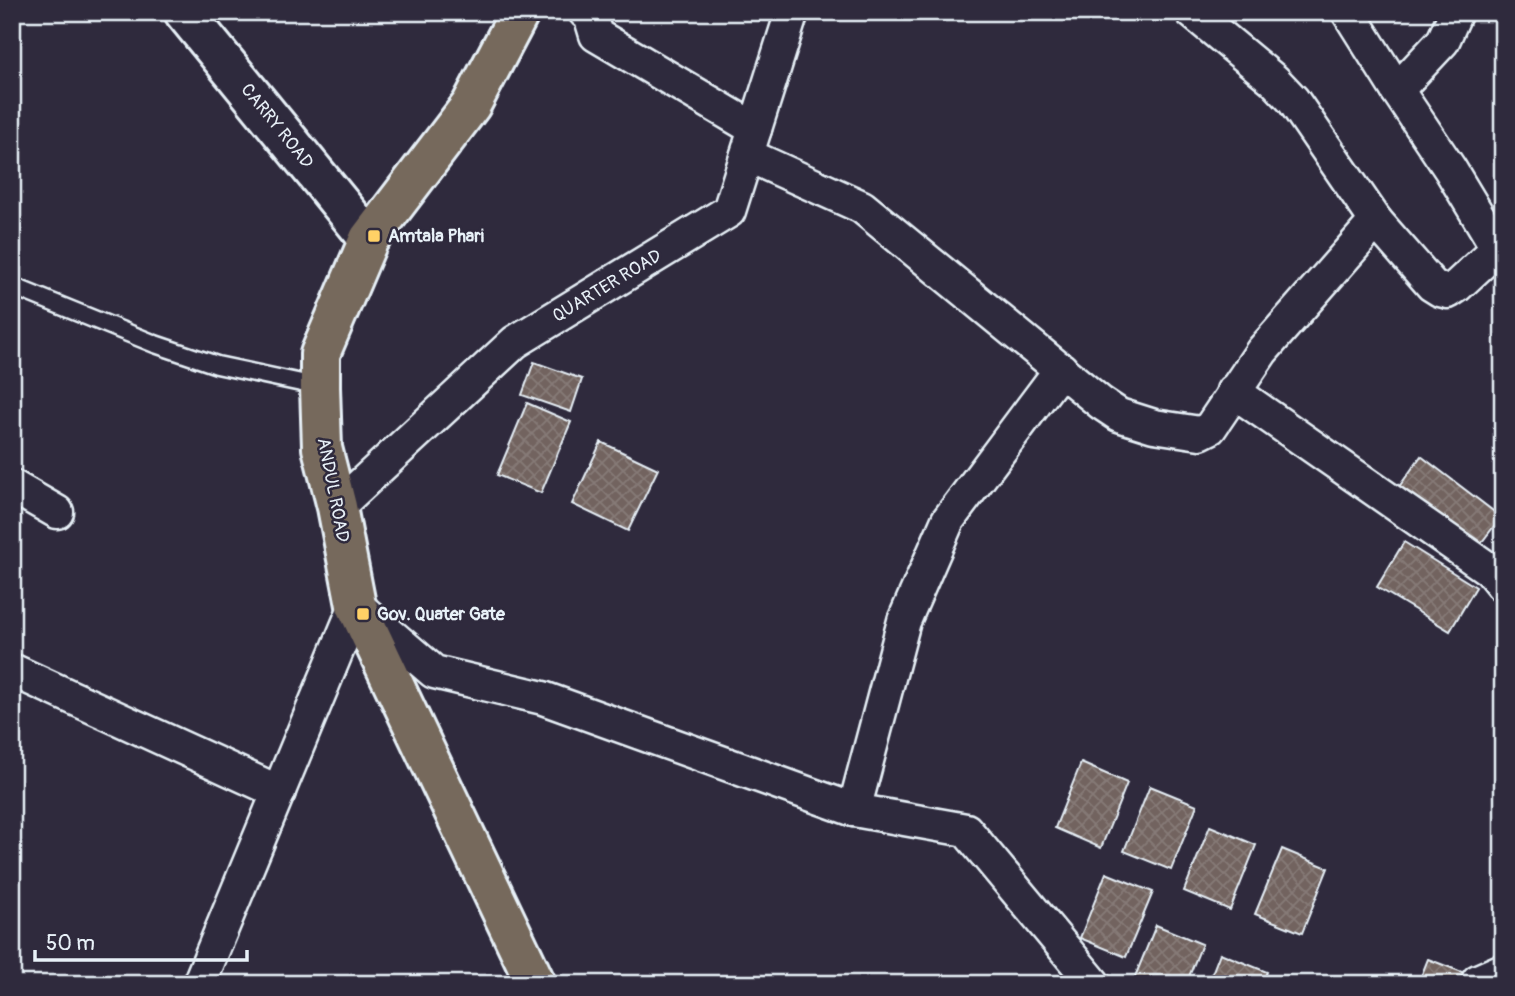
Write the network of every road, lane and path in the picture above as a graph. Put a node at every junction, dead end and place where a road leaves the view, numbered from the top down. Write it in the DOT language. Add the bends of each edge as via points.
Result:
graph roads {
  1 [pos="184,12"];
  2 [pos="520,12"];
  3 [pos="585,12"];
  4 [pos="792,12"];
  5 [pos="1192,12"];
  6 [pos="1348,12"];
  7 [pos="1456,12"];
  8 [pos="1397,90"];
  9 [pos="751,142"];
  10 [pos="1376,221"];
  11 [pos="369,239"];
  12 [pos="1500,252"];
  13 [pos="12,286"];
  14 [pos="1061,369"];
  15 [pos="320,387"];
  16 [pos="1233,391"];
  17 [pos="12,486"];
  18 [pos="337,508"];
  19 [pos="57,512"];
  20 [pos="1503,586"];
  21 [pos="356,605"];
  22 [pos="12,670"];
  23 [pos="279,792"];
  24 [pos="854,810"];
  25 [pos="199,984"];
  26 [pos="536,984"];
  27 [pos="1094,984"];
  1 -- 11 [label="main road, CARRY ROAD"];
  2 -- 11 [label="main road, ANDUL ROAD" via="471,105"];
  3 -- 9 [label="street" via="596,35"];
  4 -- 9 [label="street, QUARTER ROAD"];
  5 -- 10 [label="street" via="1293,100"];
  6 -- 8 [label="street"];
  7 -- 8 [label="street" via="1443,41"];
  8 -- 12 [label="street"];
  9 -- 14 [label="street" via="862,207"];
  9 -- 18 [label="street, QUARTER ROAD" via="729,211 515,342"];
  10 -- 12 [label="street" via="1440,290 1448,292"];
  10 -- 16 [label="street" via="1262,351"];
  11 -- 15 [label="main road, ANDUL ROAD" via="320,354"];
  13 -- 15 [label="lane" via="205,361"];
  14 -- 16 [label="street" via="1119,415 1200,433 1209,428"];
  14 -- 24 [label="street" via="948,520 904,621"];
  15 -- 18 [label="main road, ANDUL ROAD" via="322,448"];
  16 -- 20 [label="street" via="1490,570"];
  17 -- 19 [label="street"];
  18 -- 21 [label="main road, ANDUL ROAD"];
  21 -- 23 [label="street"];
  21 -- 24 [label="street" via="434,672 543,698"];
  21 -- 26 [label="main road, ANDUL ROAD"];
  22 -- 23 [label="street"];
  23 -- 25 [label="street"];
  24 -- 27 [label="street" via="966,830"];
}
